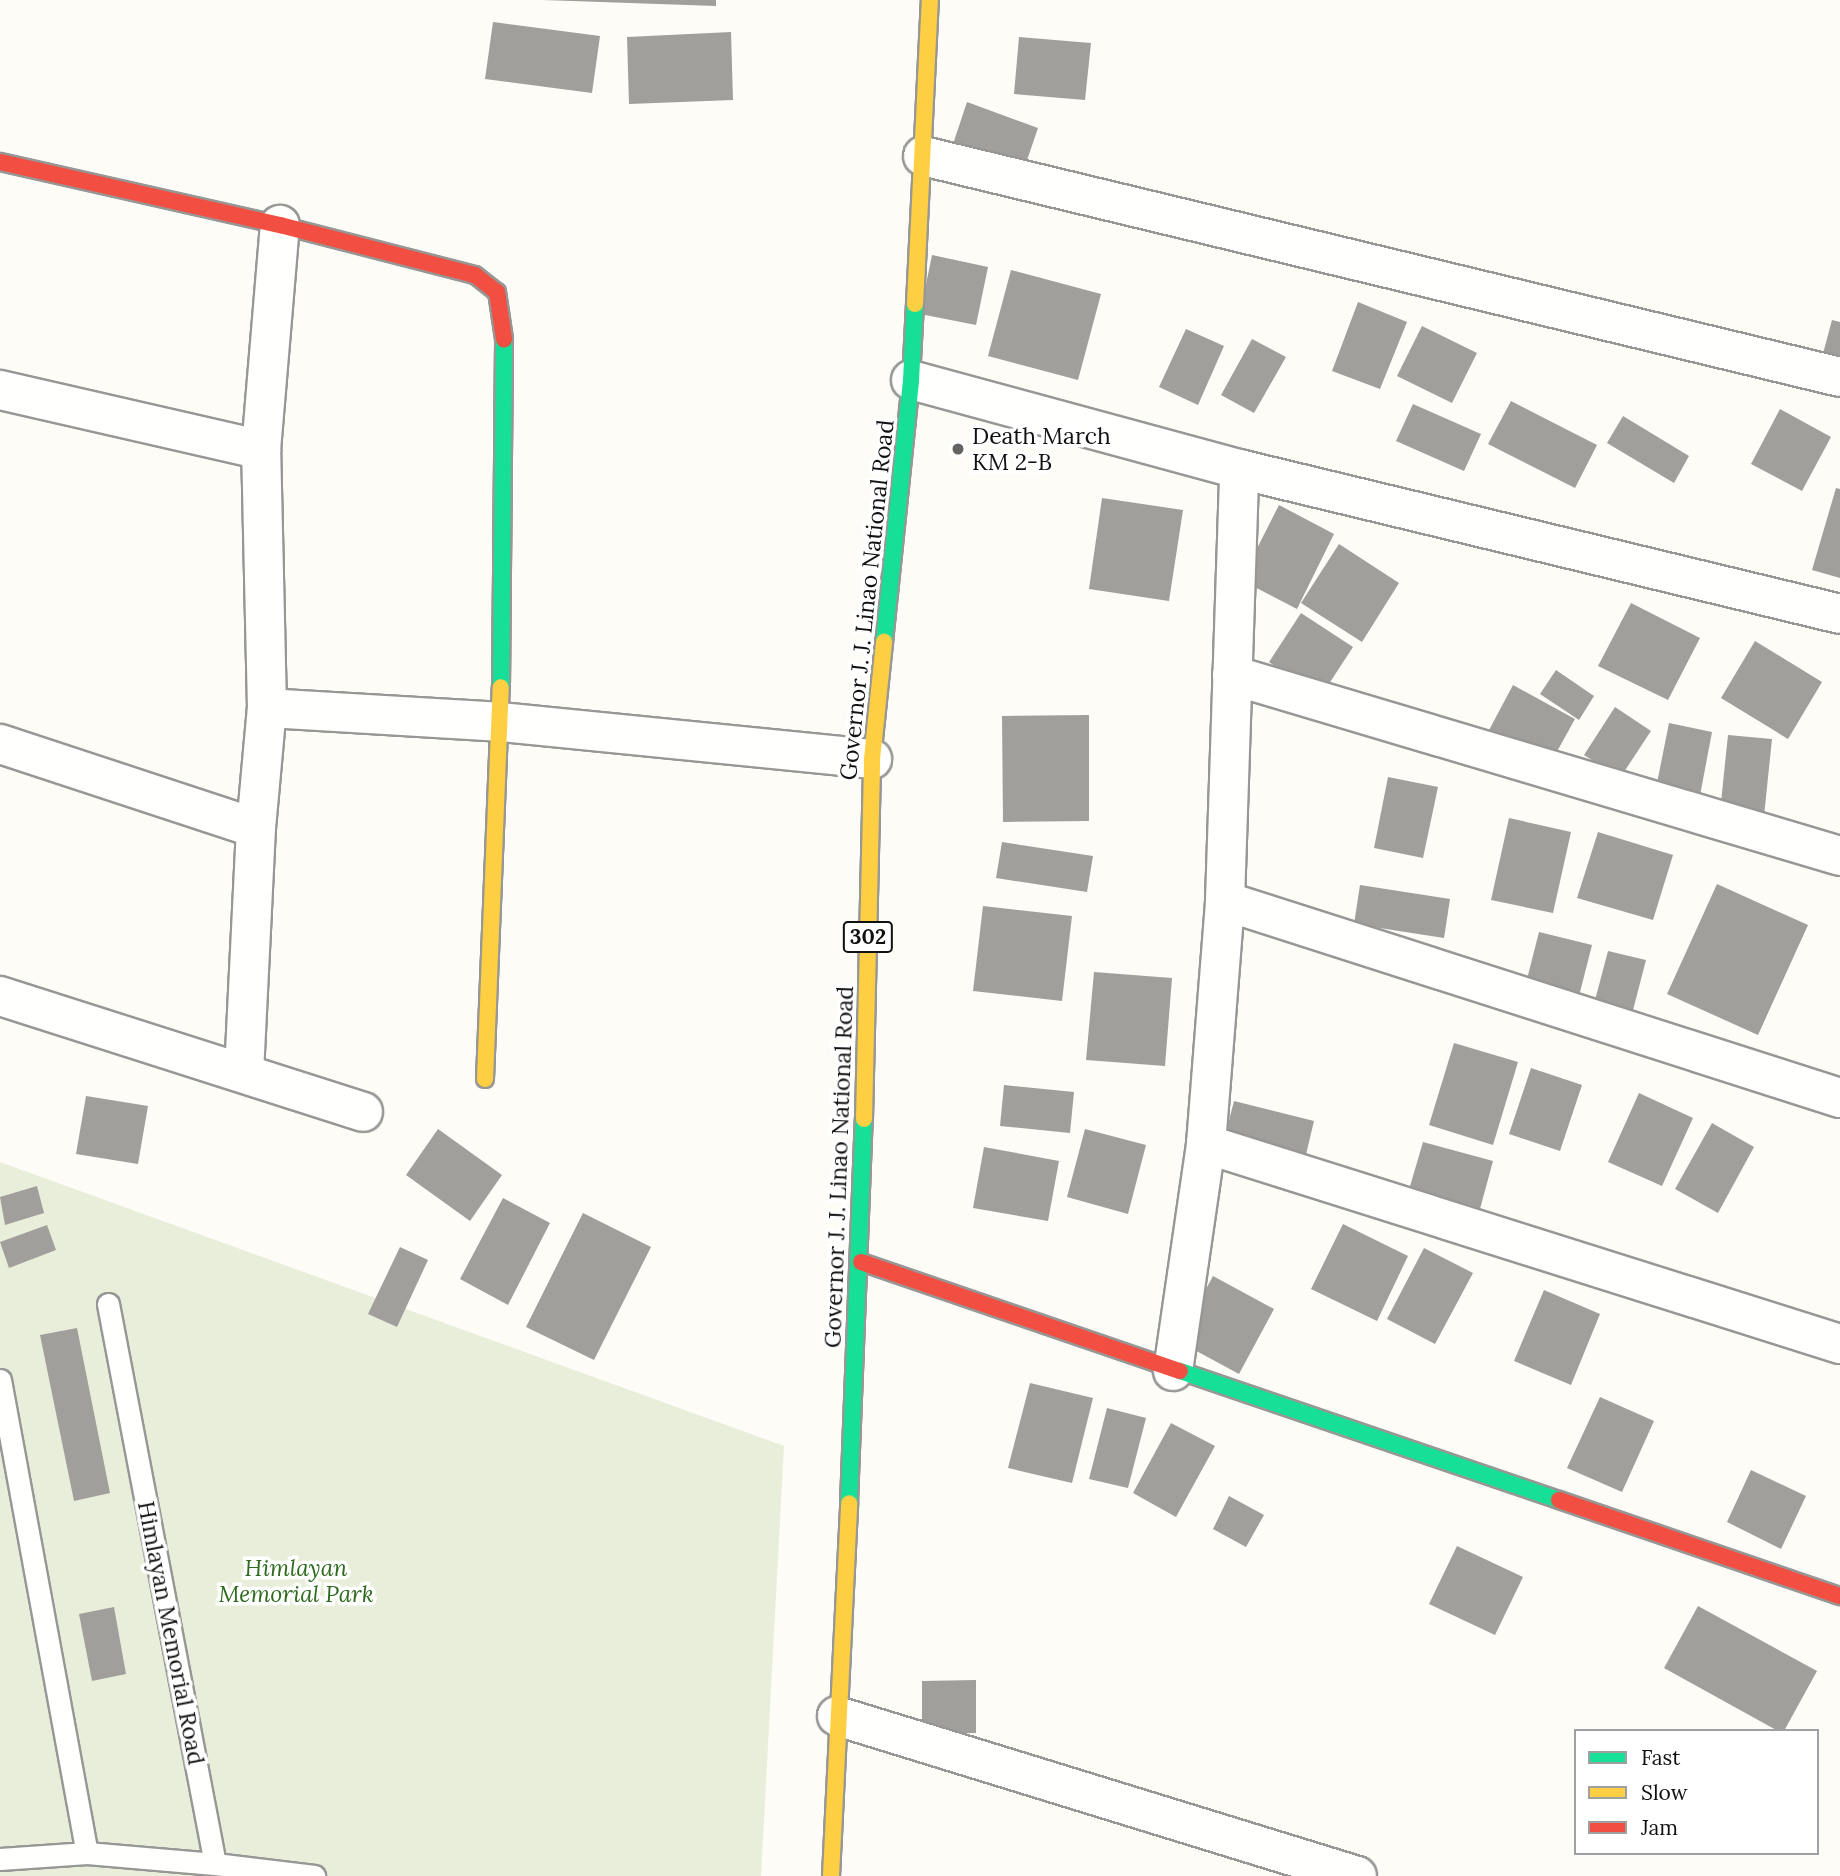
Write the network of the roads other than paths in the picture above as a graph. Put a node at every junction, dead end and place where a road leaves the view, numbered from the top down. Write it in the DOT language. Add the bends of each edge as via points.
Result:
graph roads {
  1 [pos="930,0"];
  2 [pos="923,156"];
  3 [pos="0,162"];
  4 [pos="280,225"];
  5 [pos="1840,377"];
  6 [pos="911,380"];
  7 [pos="0,390"];
  8 [pos="261,450"];
  9 [pos="1239,470"];
  10 [pos="1840,614"];
  11 [pos="1231,675"];
  12 [pos="267,708"];
  13 [pos="501,722"];
  14 [pos="0,744"];
  15 [pos="872,759"];
  16 [pos="256,828"];
  17 [pos="1840,856"];
  18 [pos="1225,901"];
  19 [pos="0,996"];
  20 [pos="244,1073"];
  21 [pos="485,1079"];
  22 [pos="1840,1098"];
  23 [pos="363,1112"];
  24 [pos="1206,1144"];
  25 [pos="861,1262"];
  26 [pos="108,1304"];
  27 [pos="1840,1344"];
  28 [pos="1173,1371"];
  29 [pos="0,1380"];
  30 [pos="1840,1596"];
  31 [pos="837,1716"];
  32 [pos="87,1853"];
  33 [pos="0,1859"];
  34 [pos="215,1864"];
  35 [pos="314,1876"];
  36 [pos="831,1876"];
  37 [pos="1357,1876"];
  1 -- 2 [label="street, Governor J. J. Linao National Road / 302"];
  2 -- 5 [label="street"];
  2 -- 6 [label="street, Governor J. J. Linao National Road / 302"];
  3 -- 4 [label="street"];
  4 -- 8 [label="street"];
  4 -- 13 [label="street" via="475,275 497,292 504,333"];
  6 -- 9 [label="street"];
  6 -- 15 [label="street, Governor J. J. Linao National Road / 302"];
  7 -- 8 [label="street"];
  8 -- 12 [label="street"];
  9 -- 10 [label="street"];
  9 -- 11 [label="street"];
  11 -- 17 [label="street"];
  11 -- 18 [label="street"];
  12 -- 13 [label="street"];
  12 -- 16 [label="street"];
  13 -- 15 [label="street"];
  13 -- 21 [label="street"];
  14 -- 16 [label="street"];
  15 -- 25 [label="street, Governor J. J. Linao National Road / 302"];
  16 -- 20 [label="street"];
  18 -- 22 [label="street"];
  18 -- 24 [label="street"];
  19 -- 20 [label="street"];
  20 -- 23 [label="street"];
  24 -- 27 [label="street"];
  24 -- 28 [label="street"];
  25 -- 28 [label="street"];
  25 -- 31 [label="street, Governor J. J. Linao National Road / 302"];
  26 -- 34 [label="lane, Himlayan Memorial Road"];
  28 -- 30 [label="street"];
  29 -- 32 [label="lane"];
  31 -- 36 [label="street, Governor J. J. Linao National Road / 302"];
  31 -- 37 [label="street"];
  32 -- 33 [label="lane"];
  32 -- 34 [label="lane"];
  34 -- 35 [label="lane"];
}
